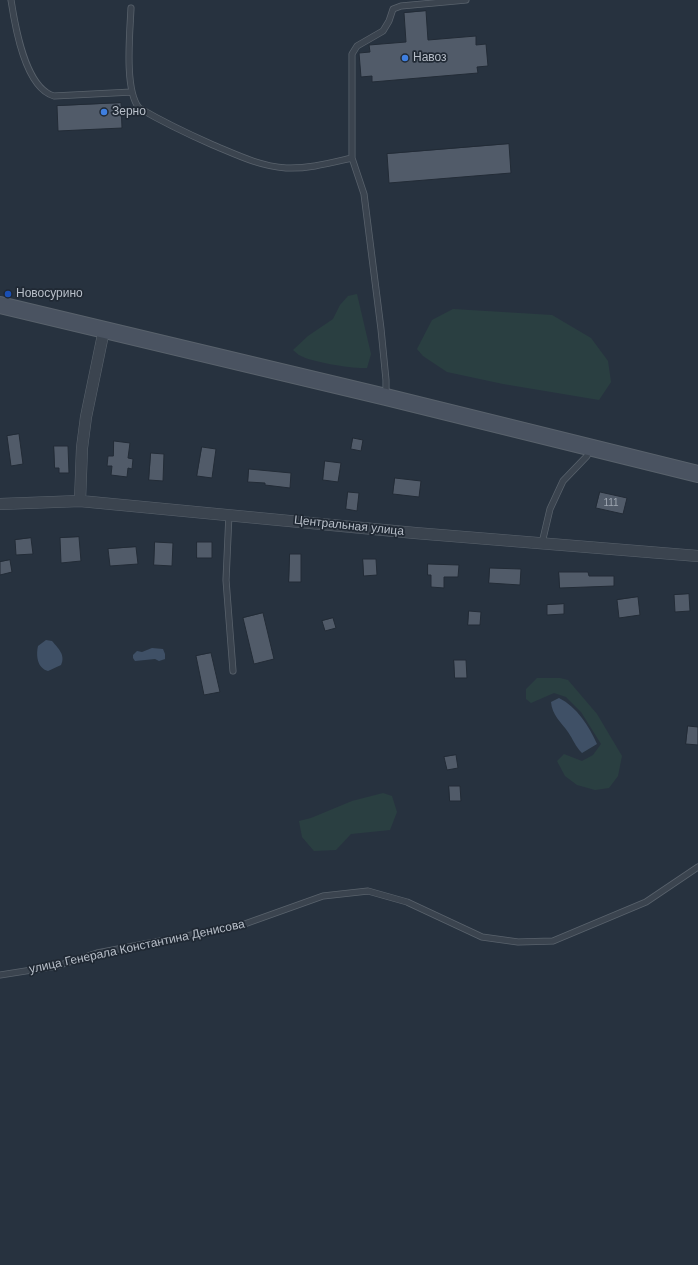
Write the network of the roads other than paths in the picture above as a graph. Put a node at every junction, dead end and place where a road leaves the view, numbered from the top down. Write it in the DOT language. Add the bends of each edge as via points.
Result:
graph roads {
  1 [pos="11,0"];
  2 [pos="466,0"];
  3 [pos="131,8"];
  4 [pos="132,92"];
  5 [pos="352,158"];
  6 [pos="0,305"];
  7 [pos="104,330"];
  8 [pos="386,397"];
  9 [pos="590,448"];
  10 [pos="698,474"];
  11 [pos="80,501"];
  12 [pos="0,504"];
  13 [pos="229,514"];
  14 [pos="542,543"];
  15 [pos="698,556"];
  16 [pos="233,670"];
  17 [pos="698,867"];
  18 [pos="0,975"];
  1 -- 4 [label="lane" via="16,32 29,70 49,95"];
  2 -- 5 [label="lane" via="393,9 383,31 357,46 352,54"];
  3 -- 4 [label="lane" via="129,61"];
  4 -- 5 [label="lane" via="140,108 159,120 248,160 286,168 300,168"];
  5 -- 8 [label="lane" via="364,194 381,329"];
  6 -- 7 [label="main road"];
  7 -- 8 [label="main road"];
  7 -- 11 [label="street" via="86,417"];
  8 -- 9 [label="main road"];
  9 -- 10 [label="main road"];
  9 -- 14 [label="lane" via="587,456 562,481 550,509"];
  11 -- 12 [label="street, Центральная улица"];
  11 -- 13 [label="street, Центральная улица"];
  13 -- 14 [label="street, Центральная улица"];
  13 -- 16 [label="lane" via="226,580"];
  14 -- 15 [label="street, Центральная улица"];
  17 -- 18 [label="lane, улица Генерала Константина Денисова" via="646,902 553,941 518,942 482,937 406,902 368,891 323,896 238,926 97,953 57,966"];
}
